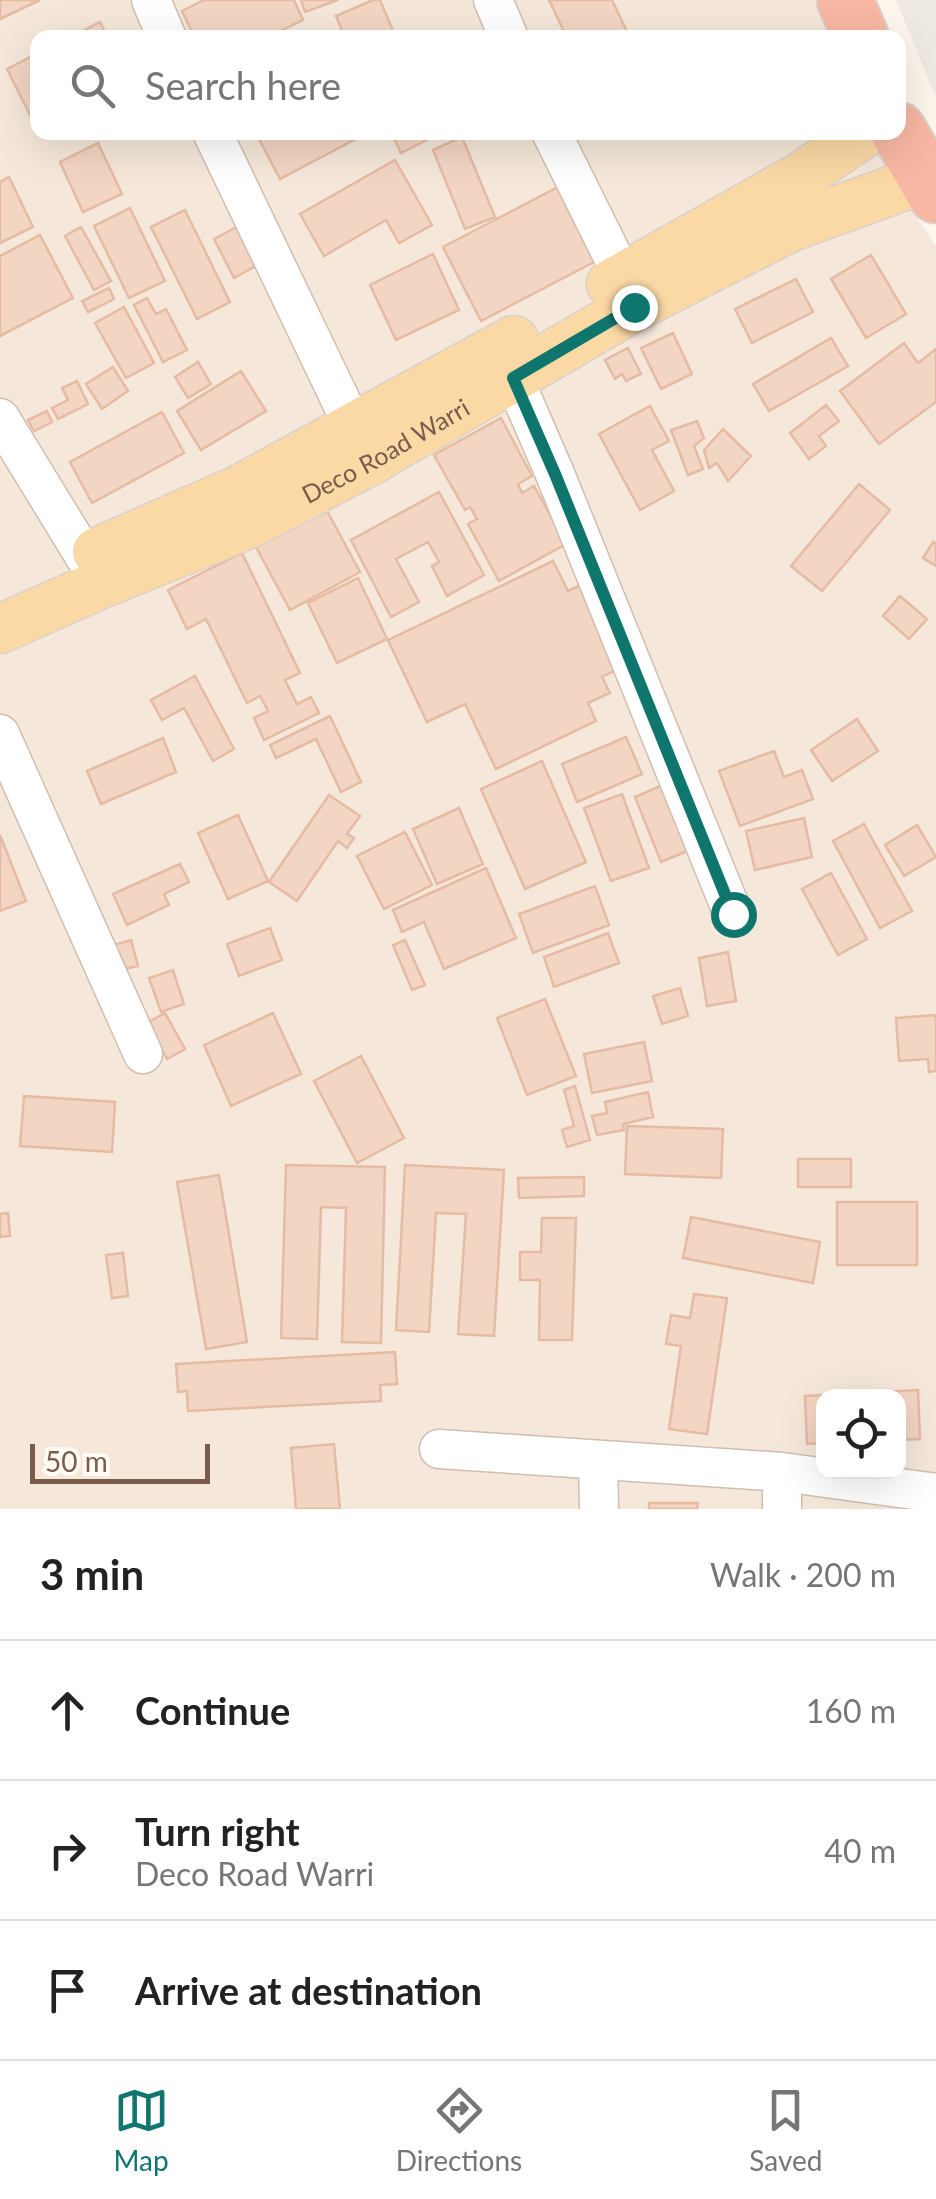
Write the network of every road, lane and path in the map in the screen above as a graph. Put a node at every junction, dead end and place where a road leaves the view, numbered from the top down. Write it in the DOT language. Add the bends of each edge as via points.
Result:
graph roads {
  1 [pos="151,0"];
  2 [pos="493,0"];
  3 [pos="845,0"];
  4 [pos="164,30"];
  5 [pos="506,30"];
  6 [pos="858,30"];
  7 [pos="216,140"];
  8 [pos="554,140"];
  9 [pos="854,140"];
  10 [pos="904,140"];
  11 [pos="931,186"];
  12 [pos="623,278"];
  13 [pos="513,378"];
  14 [pos="0,418"];
  15 [pos="353,426"];
  16 [pos="86,558"];
  17 [pos="0,596"];
  18 [pos="0,629"];
  19 [pos="0,734"];
  20 [pos="733,914"];
  21 [pos="143,1054"];
  22 [pos="439,1450"];
  23 [pos="598,1460"];
  24 [pos="782,1490"];
  25 [pos="936,1493"];
  26 [pos="599,1509"];
  1 -- 4 [label="street"];
  2 -- 5 [label="street"];
  3 -- 6 [label="highway"];
  7 -- 15 [label="street"];
  8 -- 12 [label="street"];
  9 -- 12 [label="main road, Deco Road Warri"];
  10 -- 11 [label="highway"];
  11 -- 13 [label="main road, Deco Road Warri" via="791,227"];
  12 -- 15 [label="main road, Deco Road Warri"];
  13 -- 18 [label="main road, Deco Road Warri" via="252,523"];
  13 -- 20 [label="street"];
  14 -- 16 [label="street"];
  15 -- 16 [label="main road, Deco Road Warri" via="238,490"];
  16 -- 17 [label="main road, Deco Road Warri"];
  19 -- 21 [label="street"];
  22 -- 23 [label="street"];
  23 -- 24 [label="street"];
  23 -- 26 [label="street"];
  24 -- 25 [label="street"];
}
